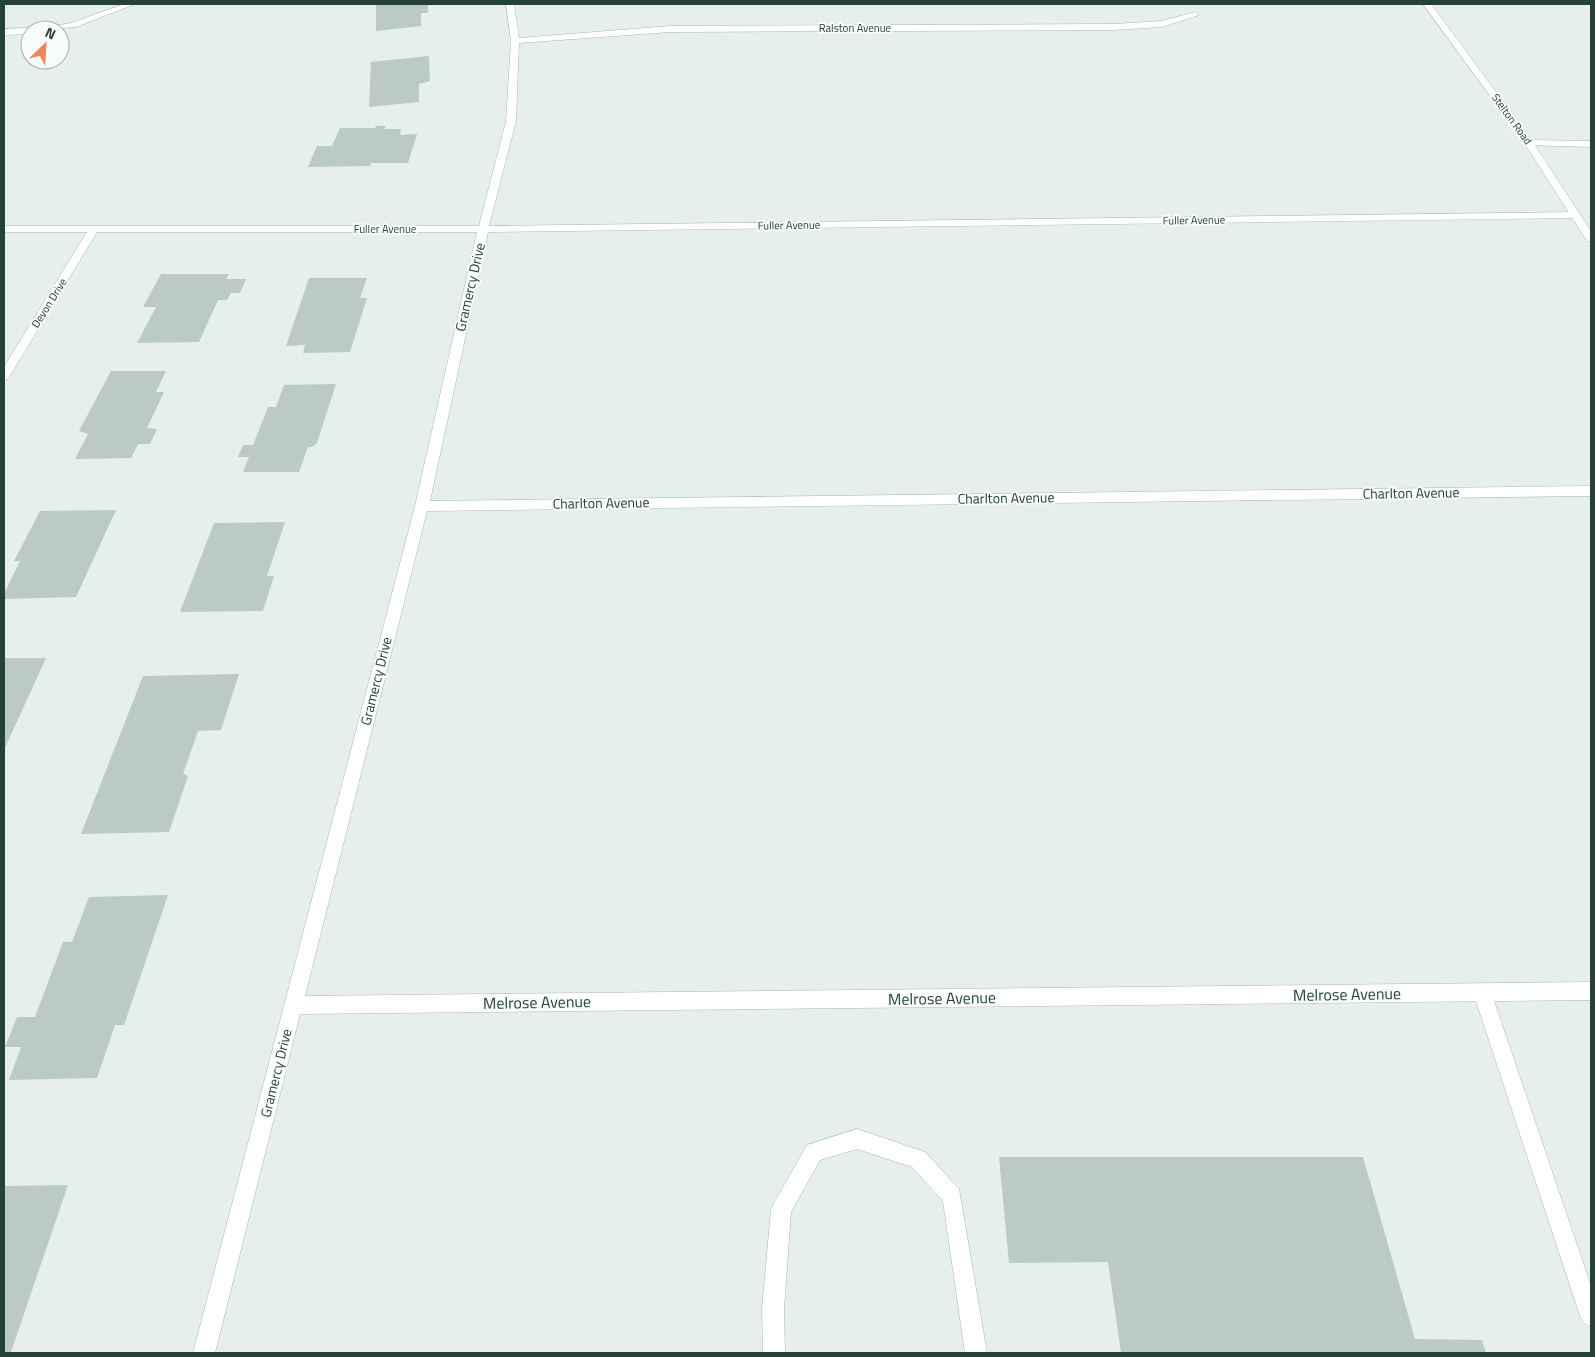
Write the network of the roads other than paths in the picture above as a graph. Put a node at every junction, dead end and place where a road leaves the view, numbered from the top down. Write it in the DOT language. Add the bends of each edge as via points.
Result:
graph roads {
  1 [pos="130,4"];
  2 [pos="510,4"];
  3 [pos="1427,4"];
  4 [pos="1195,15"];
  5 [pos="70,25"];
  6 [pos="20,31"];
  7 [pos="4,32"];
  8 [pos="515,41"];
  9 [pos="1529,143"];
  10 [pos="1591,144"];
  11 [pos="1575,215"];
  12 [pos="4,229"];
  13 [pos="483,229"];
  14 [pos="94,230"];
  15 [pos="1591,239"];
  16 [pos="4,376"];
  17 [pos="1591,491"];
  18 [pos="422,506"];
  19 [pos="1591,991"];
  20 [pos="1482,992"];
  21 [pos="293,1005"];
  22 [pos="1591,1316"];
  23 [pos="204,1353"];
  24 [pos="774,1353"];
  25 [pos="976,1353"];
  1 -- 5 [label="street"];
  2 -- 8 [label="street, Gramercy Drive"];
  3 -- 9 [label="street, Stelton Road"];
  4 -- 8 [label="street, Ralston Avenue" via="1162,24 1113,28 670,29"];
  6 -- 7 [label="street"];
  8 -- 13 [label="street, Gramercy Drive" via="511,121"];
  9 -- 10 [label="street"];
  9 -- 11 [label="street, Stelton Road"];
  11 -- 13 [label="street, Fuller Avenue"];
  11 -- 15 [label="street, Stelton Road"];
  12 -- 14 [label="street, Fuller Avenue"];
  13 -- 14 [label="street, Fuller Avenue"];
  13 -- 18 [label="street, Gramercy Drive"];
  14 -- 16 [label="street, Devon Drive"];
  17 -- 18 [label="street, Charlton Avenue"];
  18 -- 21 [label="street, Gramercy Drive"];
  19 -- 20 [label="street, Melrose Avenue"];
  20 -- 21 [label="street, Melrose Avenue"];
  20 -- 22 [label="street"];
  21 -- 23 [label="street, Gramercy Drive"];
  24 -- 25 [label="street" via="773,1309 781,1210 814,1152 858,1139 918,1160 952,1196"];
}
